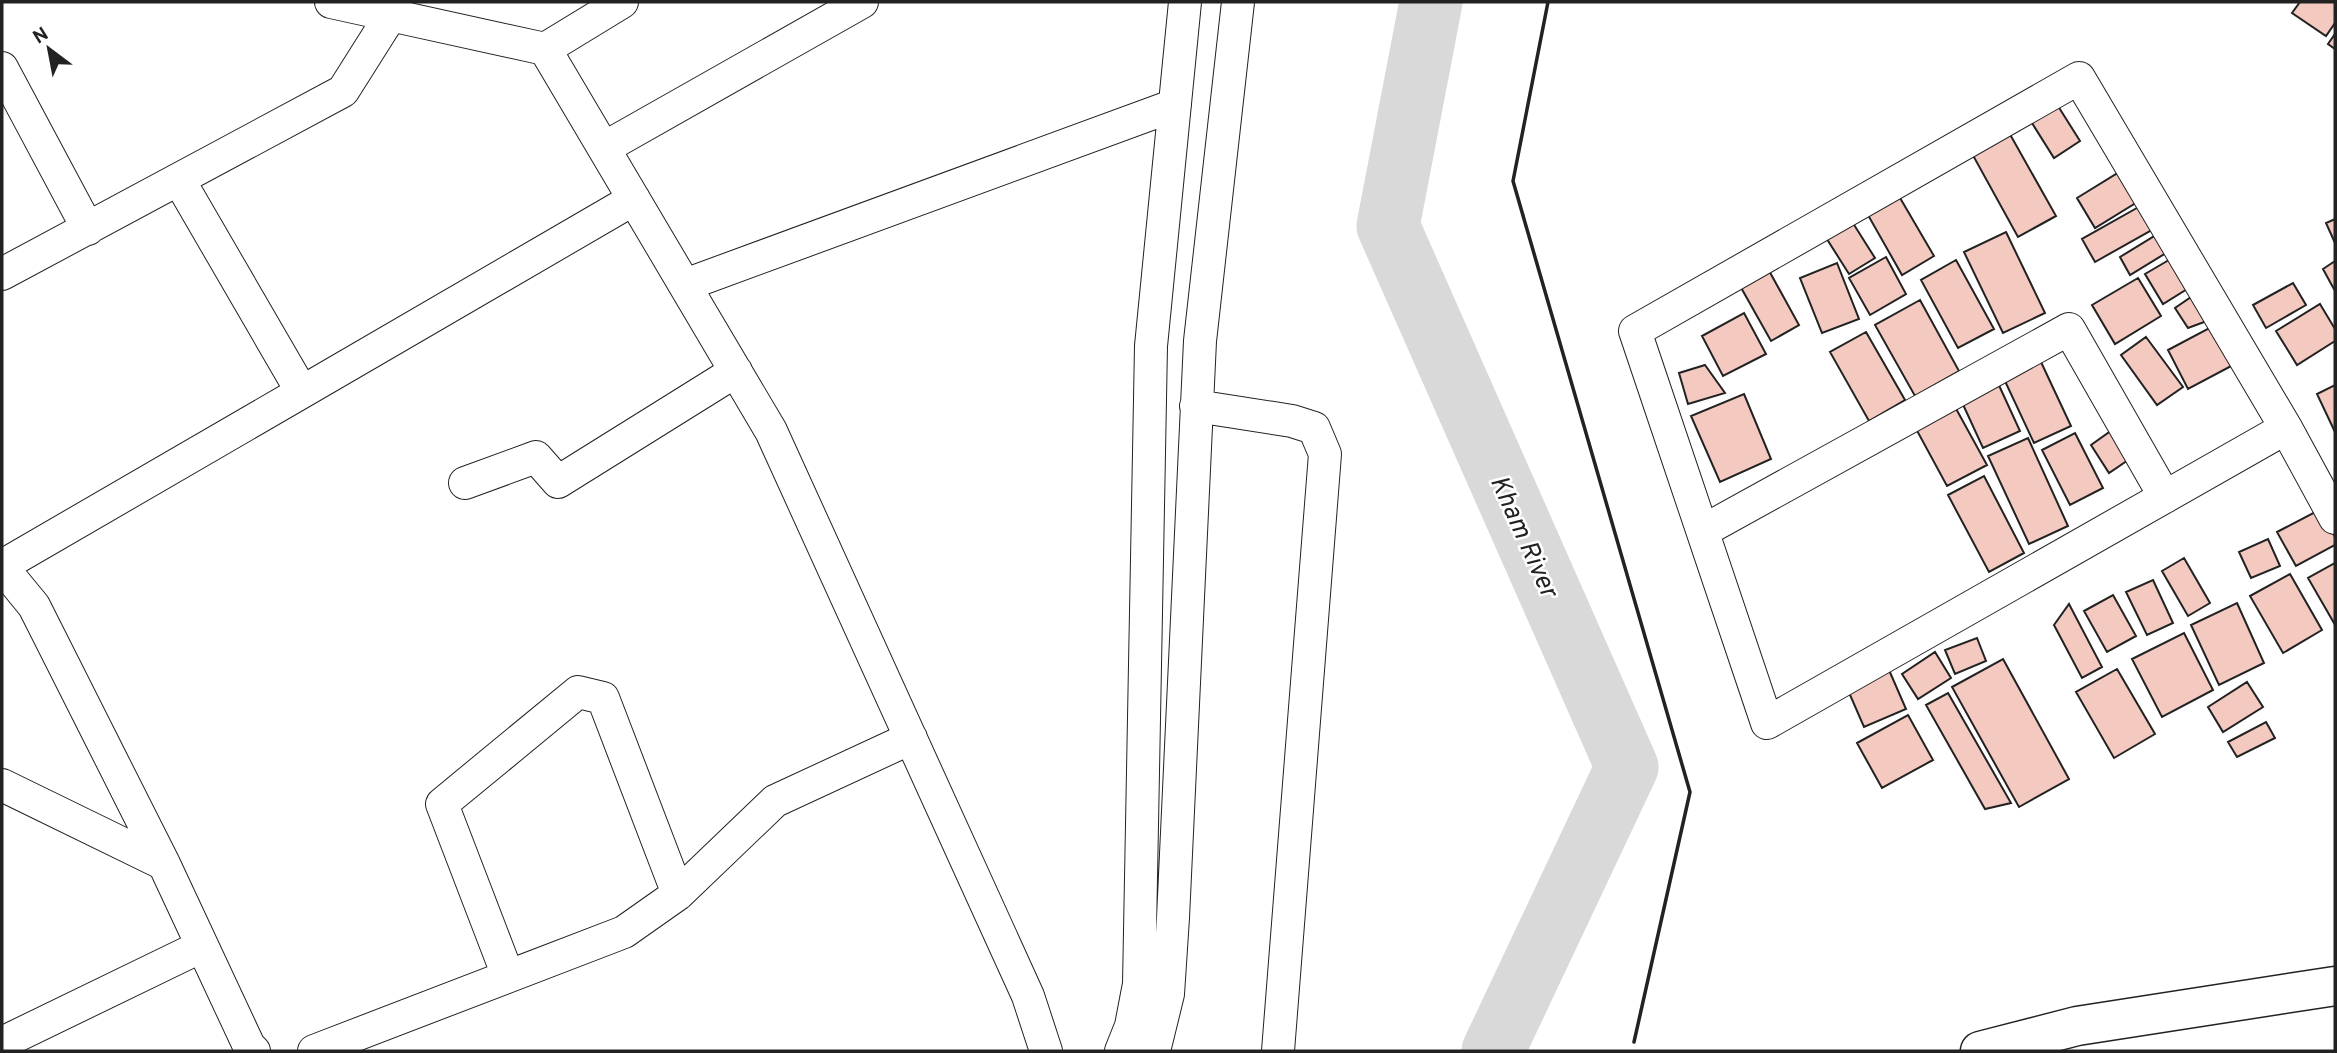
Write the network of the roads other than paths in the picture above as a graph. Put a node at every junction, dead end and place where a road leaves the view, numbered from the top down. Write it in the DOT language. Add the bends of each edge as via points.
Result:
graph roads {
  1 [pos="331,2"];
  2 [pos="622,2"];
  3 [pos="862,2"];
  4 [pos="1185,2"];
  5 [pos="1238,2"];
  6 [pos="394,8"];
  7 [pos="545,49"];
  8 [pos="2,68"];
  9 [pos="1175,105"];
  10 [pos="604,148"];
  11 [pos="179,180"];
  12 [pos="634,199"];
  13 [pos="89,229"];
  14 [pos="2,274"];
  15 [pos="685,285"];
  16 [pos="736,371"];
  17 [pos="302,393"];
  18 [pos="1196,406"];
  19 [pos="2286,428"];
  20 [pos="465,483"];
  21 [pos="2165,497"];
  22 [pos="2335,519"];
  23 [pos="1703,531"];
  24 [pos="2,567"];
  25 [pos="911,738"];
  26 [pos="2,785"];
  27 [pos="164,864"];
  28 [pos="678,894"];
  29 [pos="202,946"];
  30 [pos="509,976"];
  31 [pos="2335,986"];
  32 [pos="2,1043"];
  33 [pos="254,1051"];
  34 [pos="314,1051"];
  35 [pos="1046,1051"];
  36 [pos="1121,1051"];
  37 [pos="1153,1051"];
  38 [pos="1278,1051"];
  39 [pos="1980,1051"];
  1 -- 6 [label="street"];
  2 -- 7 [label="street"];
  3 -- 10 [label="street"];
  4 -- 9 [label="street"];
  5 -- 18 [label="street"];
  6 -- 7 [label="street"];
  6 -- 11 [label="street" via="343,91"];
  7 -- 10 [label="street"];
  8 -- 13 [label="street"];
  9 -- 15 [label="street"];
  9 -- 36 [label="street" via="1151,346 1139,984"];
  10 -- 12 [label="street"];
  11 -- 13 [label="street"];
  11 -- 17 [label="street"];
  12 -- 15 [label="street"];
  12 -- 17 [label="street"];
  13 -- 14 [label="street"];
  15 -- 16 [label="street"];
  16 -- 20 [label="street" via="558,482 536,457"];
  16 -- 25 [label="street" via="771,431"];
  17 -- 24 [label="street"];
  18 -- 37 [label="street" via="1168,994"];
  18 -- 38 [label="street" via="1314,428 1325,454"];
  19 -- 21 [label="street"];
  19 -- 22 [label="street"];
  19 -- 23 [label="street" via="2079,78 1635,331"];
  21 -- 23 [label="street" via="2069,329"];
  21 -- 23 [label="street" via="1767,723"];
  24 -- 27 [label="street" via="34,606"];
  25 -- 28 [label="street" via="775,801"];
  25 -- 35 [label="street" via="1028,996"];
  26 -- 27 [label="street"];
  27 -- 29 [label="street"];
  28 -- 30 [label="street" via="624,932"];
  28 -- 30 [label="street" via="603,698 578,692 442,804"];
  29 -- 32 [label="street"];
  29 -- 33 [label="street"];
  30 -- 34 [label="street"];
  31 -- 39 [label="street" via="2077,1026"];
}
